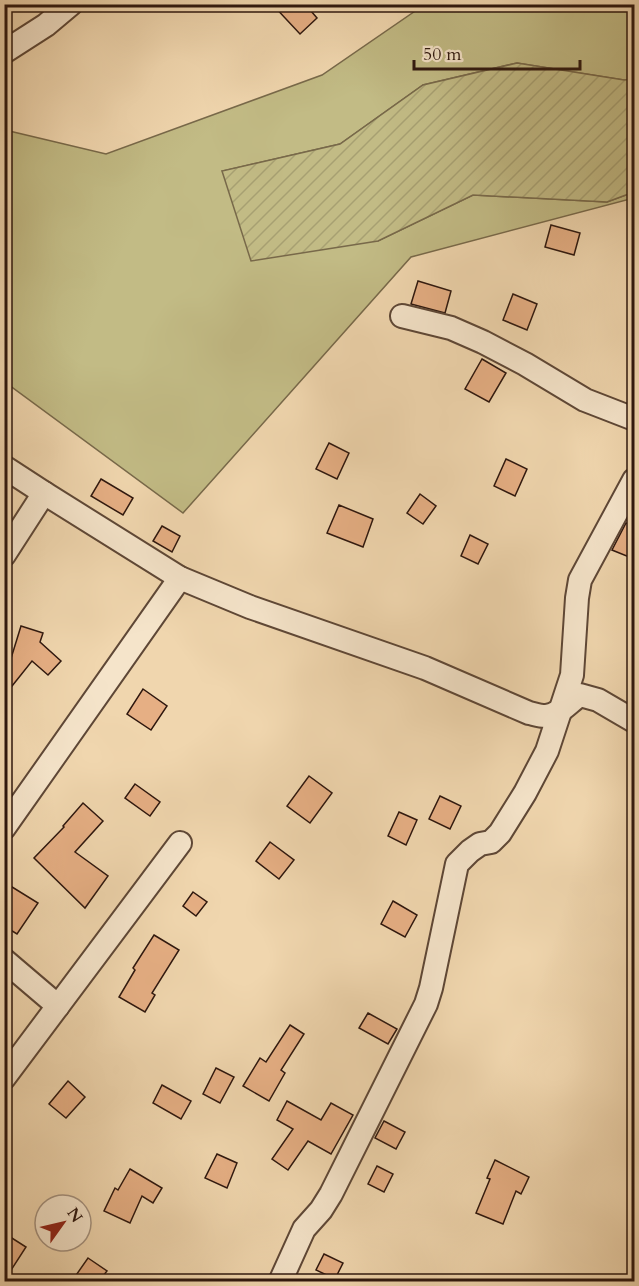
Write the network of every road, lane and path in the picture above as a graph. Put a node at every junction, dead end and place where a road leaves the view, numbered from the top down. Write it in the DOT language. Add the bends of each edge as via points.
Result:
graph roads {
  1 [pos="71,4"];
  2 [pos="4,52"];
  3 [pos="402,316"];
  4 [pos="634,419"];
  5 [pos="4,467"];
  6 [pos="634,480"];
  7 [pos="44,493"];
  8 [pos="4,555"];
  9 [pos="180,578"];
  10 [pos="561,710"];
  11 [pos="634,721"];
  12 [pos="4,828"];
  13 [pos="180,843"];
  14 [pos="4,960"];
  15 [pos="58,1006"];
  16 [pos="4,1078"];
  17 [pos="279,1281"];
  1 -- 2 [label="street"];
  3 -- 4 [label="street" via="451,328 483,342 585,400"];
  5 -- 7 [label="street"];
  6 -- 10 [label="street" via="580,580 572,675"];
  7 -- 8 [label="street"];
  7 -- 9 [label="street"];
  9 -- 10 [label="street" via="260,611 425,668 529,713 547,716"];
  9 -- 12 [label="street"];
  10 -- 11 [label="street" via="580,695 598,700"];
  10 -- 17 [label="street" via="547,750 500,833 491,842 470,850 457,864 426,1004 332,1194 304,1229"];
  13 -- 15 [label="street"];
  14 -- 15 [label="street"];
  15 -- 16 [label="street"];
}
